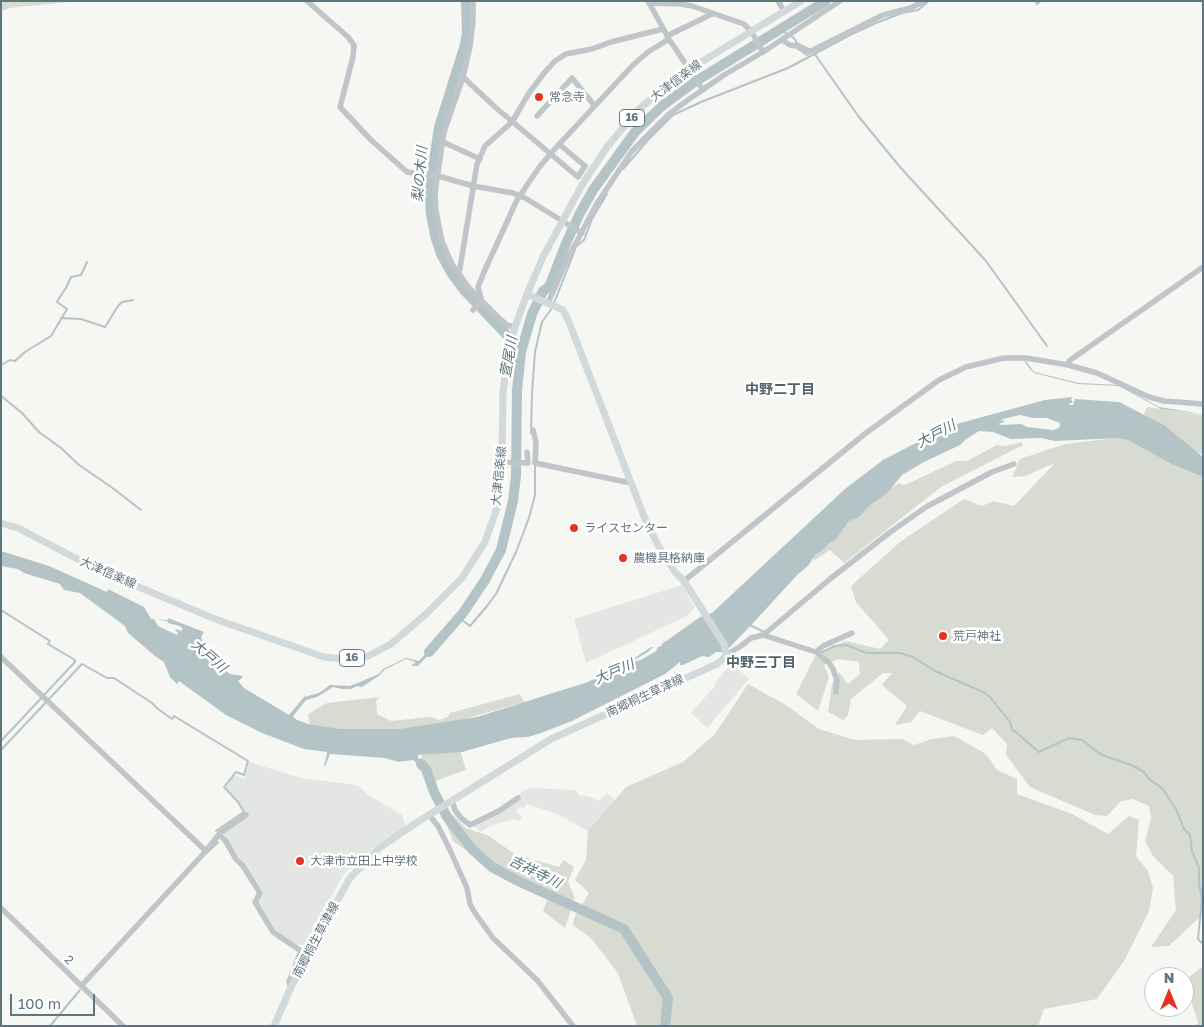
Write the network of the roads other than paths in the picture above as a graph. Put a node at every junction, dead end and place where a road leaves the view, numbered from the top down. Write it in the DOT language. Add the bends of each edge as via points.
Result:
graph roads {
  1 [pos="307,1"];
  2 [pos="473,1"];
  3 [pos="778,1"];
  4 [pos="801,1"];
  5 [pos="840,1"];
  6 [pos="924,1"];
  7 [pos="648,2"];
  8 [pos="784,11"];
  9 [pos="712,14"];
  10 [pos="663,30"];
  11 [pos="752,33"];
  12 [pos="668,37"];
  13 [pos="782,40"];
  14 [pos="762,51"];
  15 [pos="691,71"];
  16 [pos="463,74"];
  17 [pos="703,89"];
  18 [pos="594,105"];
  19 [pos="537,116"];
  20 [pos="512,122"];
  21 [pos="443,142"];
  22 [pos="559,144"];
  23 [pos="551,153"];
  24 [pos="480,159"];
  25 [pos="584,174"];
  26 [pos="436,176"];
  27 [pos="472,186"];
  28 [pos="520,195"];
  29 [pos="564,223"];
  30 [pos="582,233"];
  31 [pos="1203,267"];
  32 [pos="459,274"];
  33 [pos="528,294"];
  34 [pos="482,301"];
  35 [pos="547,302"];
  36 [pos="473,310"];
  37 [pos="514,331"];
  38 [pos="1068,365"];
  39 [pos="1203,404"];
  40 [pos="533,430"];
  41 [pos="528,452"];
  42 [pos="505,463"];
  43 [pos="1014,464"];
  44 [pos="630,483"];
  45 [pos="1,523"];
  46 [pos="684,581"];
  47 [pos="765,633"];
  48 [pos="852,633"];
  49 [pos="816,652"];
  50 [pos="726,653"];
  51 [pos="1,657"];
  52 [pos="836,692"];
  53 [pos="518,798"];
  54 [pos="451,801"];
  55 [pos="246,815"];
  56 [pos="429,815"];
  57 [pos="219,835"];
  58 [pos="206,851"];
  59 [pos="1,908"];
  60 [pos="82,985"];
  61 [pos="291,987"];
  62 [pos="123,1026"];
  63 [pos="274,1026"];
  64 [pos="573,1026"];
  1 -- 26 [label="street" via="354,45 354,57 340,107 406,172"];
  2 -- 16 [label="street" via="472,34"];
  3 -- 8 [label="street"];
  4 -- 8 [label="main road, 大津信楽線 / 16"];
  5 -- 13 [label="street"];
  6 -- 13 [label="street" via="883,15 808,53"];
  7 -- 9 [label="street" via="681,4"];
  7 -- 10 [label="street"];
  8 -- 11 [label="main road, 大津信楽線 / 16"];
  9 -- 11 [label="street" via="744,24"];
  9 -- 12 [label="street"];
  10 -- 12 [label="street"];
  10 -- 20 [label="street" via="566,54 545,72"];
  11 -- 14 [label="street"];
  11 -- 15 [label="main road, 大津信楽線 / 16"];
  12 -- 15 [label="street"];
  12 -- 18 [label="street" via="633,65"];
  13 -- 14 [label="street"];
  14 -- 17 [label="street"];
  15 -- 17 [label="street"];
  15 -- 25 [label="main road, 大津信楽線 / 16" via="661,90 636,112"];
  16 -- 20 [label="street"];
  16 -- 21 [label="street"];
  17 -- 30 [label="street" via="668,114 632,151 600,198"];
  18 -- 19 [label="street" via="572,78"];
  18 -- 22 [label="street"];
  20 -- 23 [label="street"];
  20 -- 24 [label="street" via="486,146"];
  21 -- 24 [label="street"];
  21 -- 26 [label="street"];
  22 -- 23 [label="street"];
  22 -- 25 [label="street" via="585,166"];
  23 -- 25 [label="street" via="578,177"];
  23 -- 28 [label="street"];
  24 -- 27 [label="street"];
  25 -- 29 [label="main road, 大津信楽線 / 16"];
  26 -- 27 [label="street"];
  26 -- 32 [label="street" via="438,226 445,249"];
  27 -- 28 [label="street"];
  27 -- 32 [label="street"];
  28 -- 29 [label="street"];
  28 -- 34 [label="street" via="478,287"];
  29 -- 30 [label="street"];
  29 -- 33 [label="main road, 大津信楽線 / 16"];
  30 -- 35 [label="street"];
  31 -- 38 [label="street" via="1069,360"];
  32 -- 34 [label="street"];
  33 -- 35 [label="main road"];
  33 -- 37 [label="main road, 大津信楽線 / 16"];
  34 -- 36 [label="street"];
  34 -- 37 [label="street"];
  35 -- 44 [label="main road" via="563,310 569,322"];
  37 -- 42 [label="main road, 大津信楽線 / 16" via="503,393"];
  38 -- 39 [label="street" via="1097,373 1148,397"];
  38 -- 46 [label="street" via="1004,358 966,367 939,380 866,433"];
  40 -- 44 [label="street" via="536,463"];
  41 -- 42 [label="street" via="528,463"];
  42 -- 45 [label="main road, 大津信楽線 / 16" via="498,505 485,542 462,578 391,644 368,656 344,659 303,651 215,619"];
  43 -- 47 [label="street" via="926,507 830,578"];
  44 -- 46 [label="main road" via="658,545"];
  46 -- 50 [label="main road"];
  47 -- 49 [label="street"];
  47 -- 50 [label="street"];
  48 -- 49 [label="street"];
  49 -- 52 [label="street" via="833,669"];
  50 -- 54 [label="main road, 南郷桐生草津線" via="717,664 551,739"];
  51 -- 58 [label="street"];
  53 -- 54 [label="street" via="470,825 461,818"];
  54 -- 56 [label="main road, 南郷桐生草津線"];
  55 -- 57 [label="street"];
  56 -- 61 [label="main road, 南郷桐生草津線" via="379,848 349,879"];
  56 -- 64 [label="street" via="450,850 473,910 493,938 538,980"];
  57 -- 58 [label="street"];
  57 -- 61 [label="street" via="260,893 255,902 273,932 301,951 289,982"];
  58 -- 60 [label="street"];
  59 -- 60 [label="street, 2"];
  60 -- 62 [label="street, 2"];
  61 -- 63 [label="main road, 南郷桐生草津線"];
}
